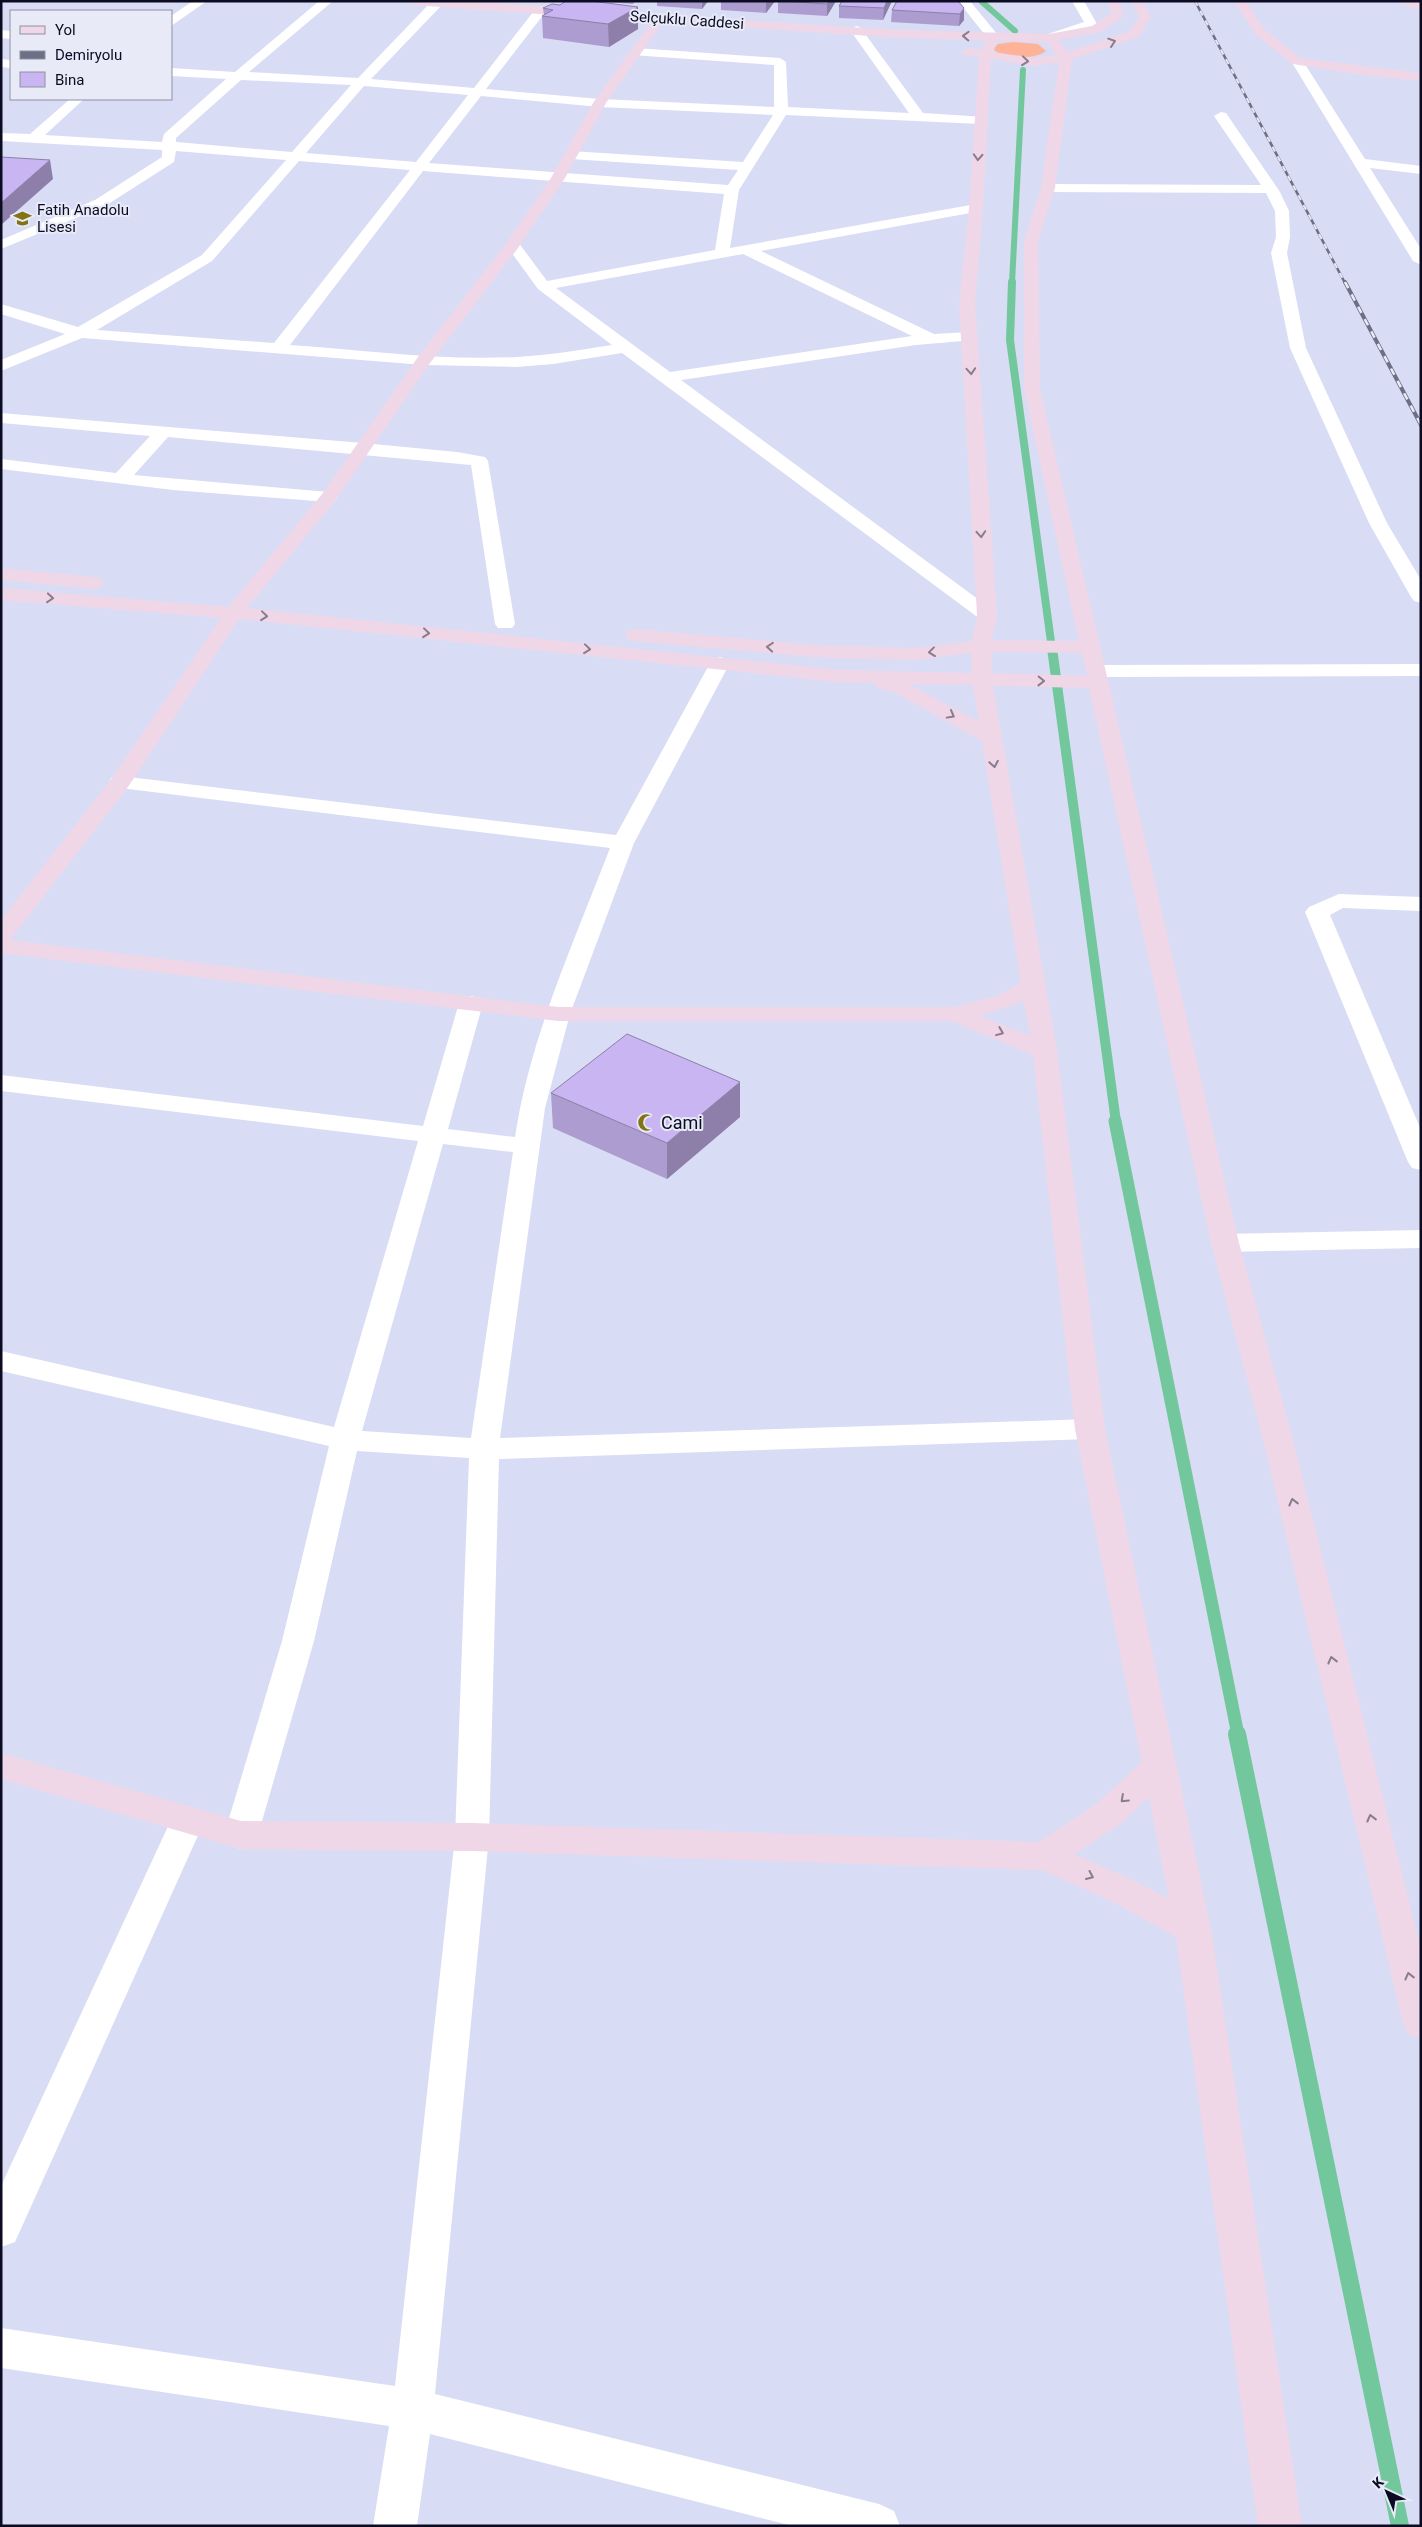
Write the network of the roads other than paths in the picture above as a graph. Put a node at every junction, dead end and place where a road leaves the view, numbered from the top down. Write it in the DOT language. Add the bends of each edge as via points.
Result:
graph roads {
  1 [pos="201,1"];
  2 [pos="327,1"];
  3 [pos="414,1"];
  4 [pos="419,1"];
  5 [pos="964,1"];
  6 [pos="1078,1"];
  7 [pos="1114,1"];
  8 [pos="1137,1"];
  9 [pos="1240,1"];
  10 [pos="1404,1"];
  11 [pos="437,3"];
  12 [pos="1421,6"];
  13 [pos="541,10"];
  14 [pos="590,13"];
  15 [pos="630,16"];
  16 [pos="660,18"];
  17 [pos="172,21"];
  18 [pos="856,30"];
  19 [pos="900,34"];
  20 [pos="1049,38"];
  21 [pos="989,46"];
  22 [pos="636,52"];
  23 [pos="1066,57"];
  24 [pos="1297,61"];
  25 [pos="1421,70"];
  26 [pos="172,72"];
  27 [pos="237,76"];
  28 [pos="1421,77"];
  29 [pos="361,82"];
  30 [pos="476,92"];
  31 [pos="77,100"];
  32 [pos="600,103"];
  33 [pos="781,112"];
  34 [pos="1221,116"];
  35 [pos="919,117"];
  36 [pos="980,120"];
  37 [pos="1,137"];
  38 [pos="34,138"];
  39 [pos="169,146"];
  40 [pos="571,155"];
  41 [pos="296,157"];
  42 [pos="1362,163"];
  43 [pos="747,166"];
  44 [pos="419,167"];
  45 [pos="1421,170"];
  46 [pos="558,178"];
  47 [pos="1048,188"];
  48 [pos="1271,189"];
  49 [pos="732,190"];
  50 [pos="976,208"];
  51 [pos="1,245"];
  52 [pos="513,245"];
  53 [pos="746,250"];
  54 [pos="722,254"];
  55 [pos="1421,261"];
  56 [pos="543,286"];
  57 [pos="1,309"];
  58 [pos="80,333"];
  59 [pos="969,336"];
  60 [pos="931,339"];
  61 [pos="627,347"];
  62 [pos="278,349"];
  63 [pos="424,360"];
  64 [pos="1,366"];
  65 [pos="670,378"];
  66 [pos="1,418"];
  67 [pos="164,431"];
  68 [pos="363,448"];
  69 [pos="1,464"];
  70 [pos="120,479"];
  71 [pos="329,497"];
  72 [pos="1,574"];
  73 [pos="1,594"];
  74 [pos="1421,597"];
  75 [pos="240,606"];
  76 [pos="987,614"];
  77 [pos="505,624"];
  78 [pos="595,632"];
  79 [pos="615,634"];
  80 [pos="994,646"];
  81 [pos="720,663"];
  82 [pos="1091,670"];
  83 [pos="1421,670"];
  84 [pos="858,676"];
  85 [pos="994,680"];
  86 [pos="990,737"];
  87 [pos="120,782"];
  88 [pos="623,843"];
  89 [pos="1421,904"];
  90 [pos="1,936"];
  91 [pos="1,946"];
  92 [pos="1033,986"];
  93 [pos="471,1003"];
  94 [pos="558,1014"];
  95 [pos="954,1014"];
  96 [pos="1045,1051"];
  97 [pos="1,1083"];
  98 [pos="434,1135"];
  99 [pos="526,1146"];
  100 [pos="1421,1162"];
  101 [pos="1421,1239"];
  102 [pos="1225,1243"];
  103 [pos="1,1360"];
  104 [pos="1090,1429"];
  105 [pos="345,1440"];
  106 [pos="484,1449"];
  107 [pos="1,1766"];
  108 [pos="1159,1766"];
  109 [pos="188,1820"];
  110 [pos="241,1835"];
  111 [pos="472,1837"];
  112 [pos="1045,1856"];
  113 [pos="1192,1929"];
  114 [pos="1421,2023"];
  115 [pos="1,2228"];
  116 [pos="1,2348"];
  117 [pos="414,2409"];
  118 [pos="395,2526"];
  119 [pos="879,2526"];
  120 [pos="1280,2526"];
  1 -- 17 [label="street"];
  2 -- 27 [label="street"];
  3 -- 4 [label="main road"];
  4 -- 11 [label="main road"];
  5 -- 21 [label="street"];
  6 -- 20 [label="street" via="1091,24"];
  7 -- 20 [label="main road, Selçuklu Caddesi" via="1117,15 1096,29"];
  23 -- 8 [label="main road, one-way" via="1135,34 1145,17"];
  9 -- 24 [label="main road" via="1259,32"];
  10 -- 12 [label="main road"];
  11 -- 13 [label="main road"];
  11 -- 29 [label="street"];
  13 -- 14 [label="main road"];
  13 -- 30 [label="street"];
  15 -- 16 [label="main road, Selçuklu Caddesi"];
  16 -- 18 [label="main road, Selçuklu Caddesi"];
  16 -- 22 [label="main road"];
  18 -- 19 [label="main road, Selçuklu Caddesi"];
  18 -- 35 [label="street"];
  19 -- 21 [label="main road, Selçuklu Caddesi"];
  21 -- 19 [label="main road, Selçuklu Caddesi, one-way"];
  20 -- 21 [label="main road, Selçuklu Caddesi"];
  20 -- 23 [label="main road"];
  21 -- 23 [label="main road, one-way" via="1034,62"];
  21 -- 36 [label="main road"];
  22 -- 32 [label="main road"];
  22 -- 33 [label="street" via="780,62"];
  23 -- 47 [label="main road"];
  24 -- 25 [label="main road"];
  24 -- 28 [label="main road"];
  24 -- 42 [label="street"];
  26 -- 27 [label="street"];
  27 -- 29 [label="street"];
  27 -- 39 [label="street" via="169,136"];
  29 -- 30 [label="street"];
  29 -- 41 [label="street"];
  30 -- 32 [label="street"];
  30 -- 44 [label="street"];
  31 -- 38 [label="street"];
  32 -- 33 [label="street"];
  32 -- 40 [label="main road"];
  33 -- 35 [label="street"];
  33 -- 43 [label="street"];
  34 -- 48 [label="street"];
  35 -- 36 [label="street"];
  36 -- 50 [label="main road, one-way"];
  37 -- 38 [label="street"];
  38 -- 39 [label="street"];
  39 -- 41 [label="street"];
  39 -- 51 [label="street" via="169,159 100,203"];
  40 -- 43 [label="street"];
  40 -- 46 [label="main road"];
  41 -- 44 [label="street"];
  41 -- 58 [label="street" via="208,258"];
  42 -- 45 [label="street"];
  42 -- 55 [label="street"];
  43 -- 49 [label="street"];
  44 -- 46 [label="street"];
  44 -- 62 [label="street"];
  46 -- 49 [label="street"];
  46 -- 52 [label="main road"];
  47 -- 48 [label="street"];
  47 -- 82 [label="main road" via="1031,241 1032,389"];
  48 -- 74 [label="street" via="1282,211 1283,237 1279,253 1298,348 1378,523"];
  49 -- 54 [label="street"];
  50 -- 53 [label="street"];
  50 -- 59 [label="main road" via="967,304"];
  52 -- 56 [label="street"];
  52 -- 63 [label="main road"];
  53 -- 54 [label="street"];
  53 -- 60 [label="street"];
  54 -- 56 [label="street"];
  56 -- 61 [label="street"];
  57 -- 58 [label="street"];
  58 -- 62 [label="street"];
  58 -- 64 [label="street"];
  59 -- 60 [label="street"];
  59 -- 76 [label="main road, one-way"];
  60 -- 65 [label="street"];
  61 -- 63 [label="street" via="544,360"];
  61 -- 65 [label="street"];
  62 -- 63 [label="street"];
  63 -- 68 [label="main road"];
  65 -- 76 [label="street"];
  66 -- 67 [label="street"];
  67 -- 68 [label="street"];
  67 -- 70 [label="street"];
  68 -- 71 [label="main road"];
  68 -- 77 [label="street" via="480,461"];
  69 -- 70 [label="street"];
  70 -- 71 [label="street"];
  71 -- 75 [label="main road"];
  72 -- 75 [label="main road"];
  73 -- 75 [label="main road, one-way"];
  75 -- 77 [label="main road"];
  75 -- 81 [label="main road, one-way"];
  75 -- 87 [label="main road"];
  76 -- 80 [label="main road"];
  77 -- 78 [label="main road"];
  80 -- 79 [label="main road, one-way" via="916,654 814,651"];
  80 -- 82 [label="main road" via="1067,647"];
  80 -- 85 [label="main road"];
  81 -- 84 [label="main road"];
  81 -- 88 [label="street"];
  82 -- 83 [label="street"];
  85 -- 82 [label="main road, one-way"];
  82 -- 102 [label="main road"];
  84 -- 85 [label="main road"];
  84 -- 86 [label="main road, one-way" via="901,688"];
  85 -- 86 [label="main road"];
  86 -- 92 [label="main road, one-way"];
  87 -- 88 [label="street"];
  87 -- 90 [label="main road"];
  88 -- 94 [label="street"];
  89 -- 100 [label="street" via="1339,901 1317,912"];
  91 -- 93 [label="main road"];
  92 -- 95 [label="main road" via="1003,1003"];
  92 -- 96 [label="main road"];
  93 -- 94 [label="main road"];
  93 -- 98 [label="street"];
  94 -- 95 [label="main road"];
  94 -- 99 [label="street" via="532,1108"];
  95 -- 96 [label="main road, one-way"];
  96 -- 104 [label="main road"];
  97 -- 98 [label="street"];
  98 -- 99 [label="street"];
  98 -- 105 [label="street"];
  99 -- 106 [label="street"];
  101 -- 102 [label="street"];
  114 -- 102 [label="main road, one-way" via="1278,1440"];
  103 -- 105 [label="street"];
  104 -- 106 [label="street"];
  104 -- 108 [label="main road"];
  105 -- 106 [label="street"];
  105 -- 110 [label="street" via="298,1641"];
  106 -- 111 [label="street"];
  107 -- 109 [label="main road"];
  108 -- 112 [label="main road, one-way" via="1107,1814"];
  108 -- 113 [label="main road"];
  109 -- 110 [label="main road"];
  109 -- 115 [label="street"];
  110 -- 111 [label="main road"];
  111 -- 112 [label="main road"];
  111 -- 117 [label="street"];
  112 -- 113 [label="main road, one-way" via="1122,1891"];
  113 -- 120 [label="main road"];
  116 -- 117 [label="street"];
  117 -- 118 [label="street"];
  117 -- 119 [label="street"];
}
